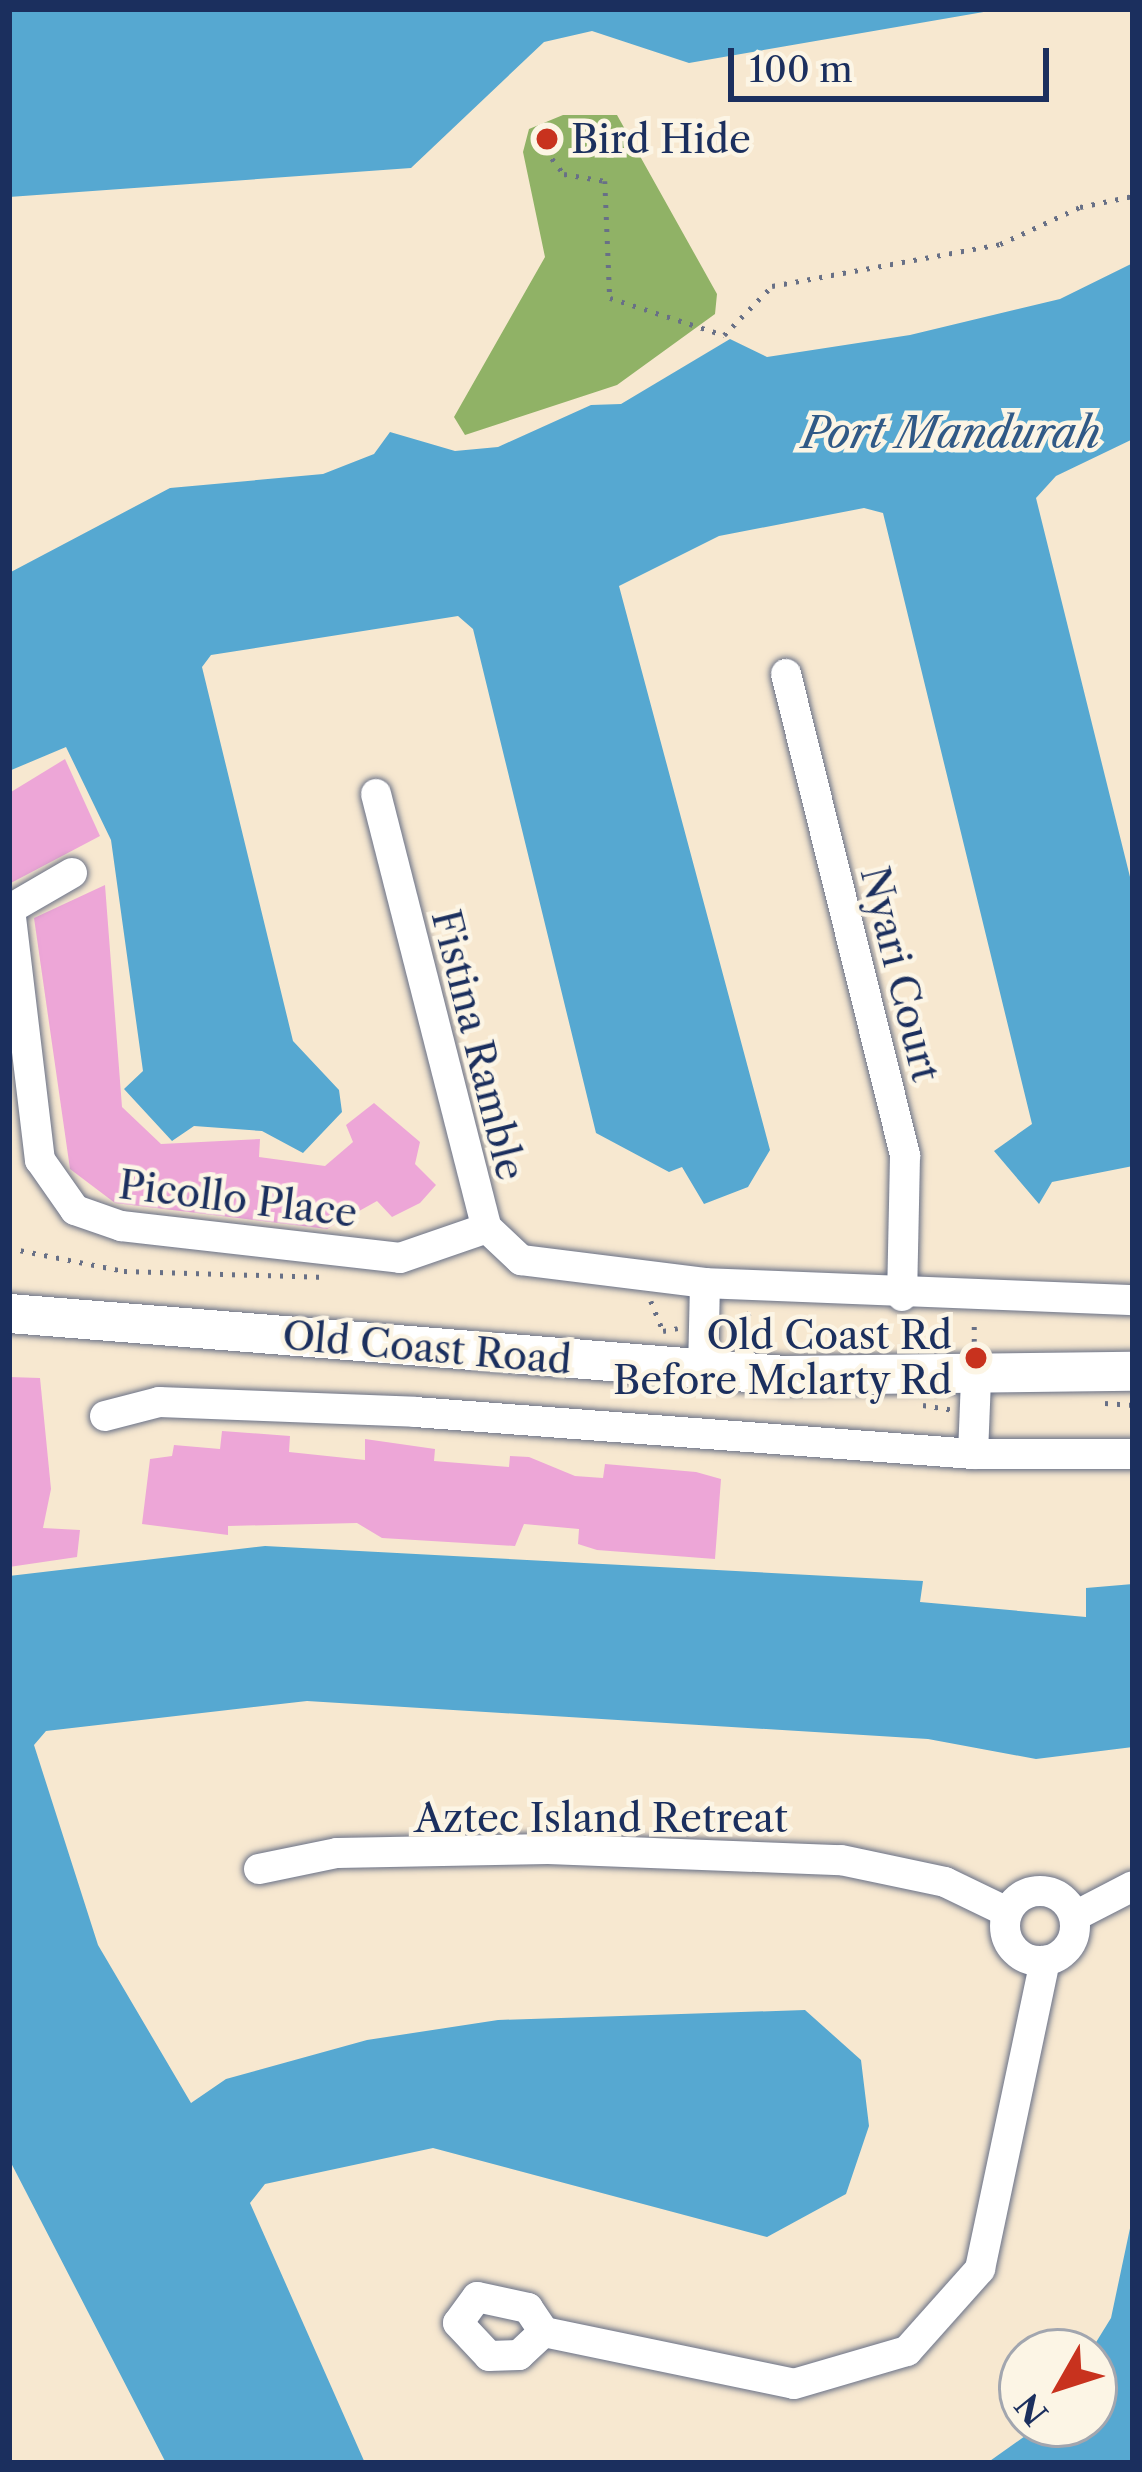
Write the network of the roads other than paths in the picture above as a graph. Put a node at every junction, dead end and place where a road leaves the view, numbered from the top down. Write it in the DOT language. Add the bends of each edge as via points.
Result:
graph roads {
  1 [pos="786,674"];
  2 [pos="376,794"];
  3 [pos="72,873"];
  4 [pos="9,909"];
  5 [pos="487,1228"];
  6 [pos="705,1282"];
  7 [pos="902,1296"];
  8 [pos="1133,1300"];
  9 [pos="9,1313"];
  10 [pos="975,1366"];
  11 [pos="703,1370"];
  12 [pos="1133,1371"];
  13 [pos="105,1416"];
  14 [pos="974,1454"];
  15 [pos="1133,1454"];
  16 [pos="259,1869"];
  17 [pos="1133,1886"];
  18 [pos="1007,1912"];
  19 [pos="1075,1916"];
  20 [pos="1045,1961"];
  21 [pos="544,2332"];
  1 -- 7 [label="street, Nyari Court" via="905,1156"];
  2 -- 5 [label="street, Fistina Ramble"];
  3 -- 4 [label="street, Picollo Place"];
  4 -- 5 [label="street, Picollo Place" via="40,1160 75,1210 121,1226 400,1258"];
  5 -- 6 [label="street, Fistina Ramble" via="521,1260"];
  6 -- 7 [label="street, Fistina Ramble"];
  6 -- 11 [label="street"];
  7 -- 8 [label="street, Fistina Ramble"];
  9 -- 11 [label="main road, Old Coast Road"];
  10 -- 11 [label="main road, Old Coast Road"];
  10 -- 12 [label="main road, Old Coast Road"];
  10 -- 14 [label="street"];
  13 -- 14 [label="street" via="159,1402 415,1412"];
  14 -- 15 [label="street"];
  16 -- 18 [label="street, Aztec Island Retreat" via="337,1853 841,1860 945,1882"];
  17 -- 19 [label="street"];
  18 -- 19 [label="street" via="1048,1891"];
  18 -- 20 [label="street" via="1012,1947"];
  19 -- 20 [label="street" via="1073,1940"];
  20 -- 21 [label="street" via="980,2269 907,2351 794,2384"];
}
